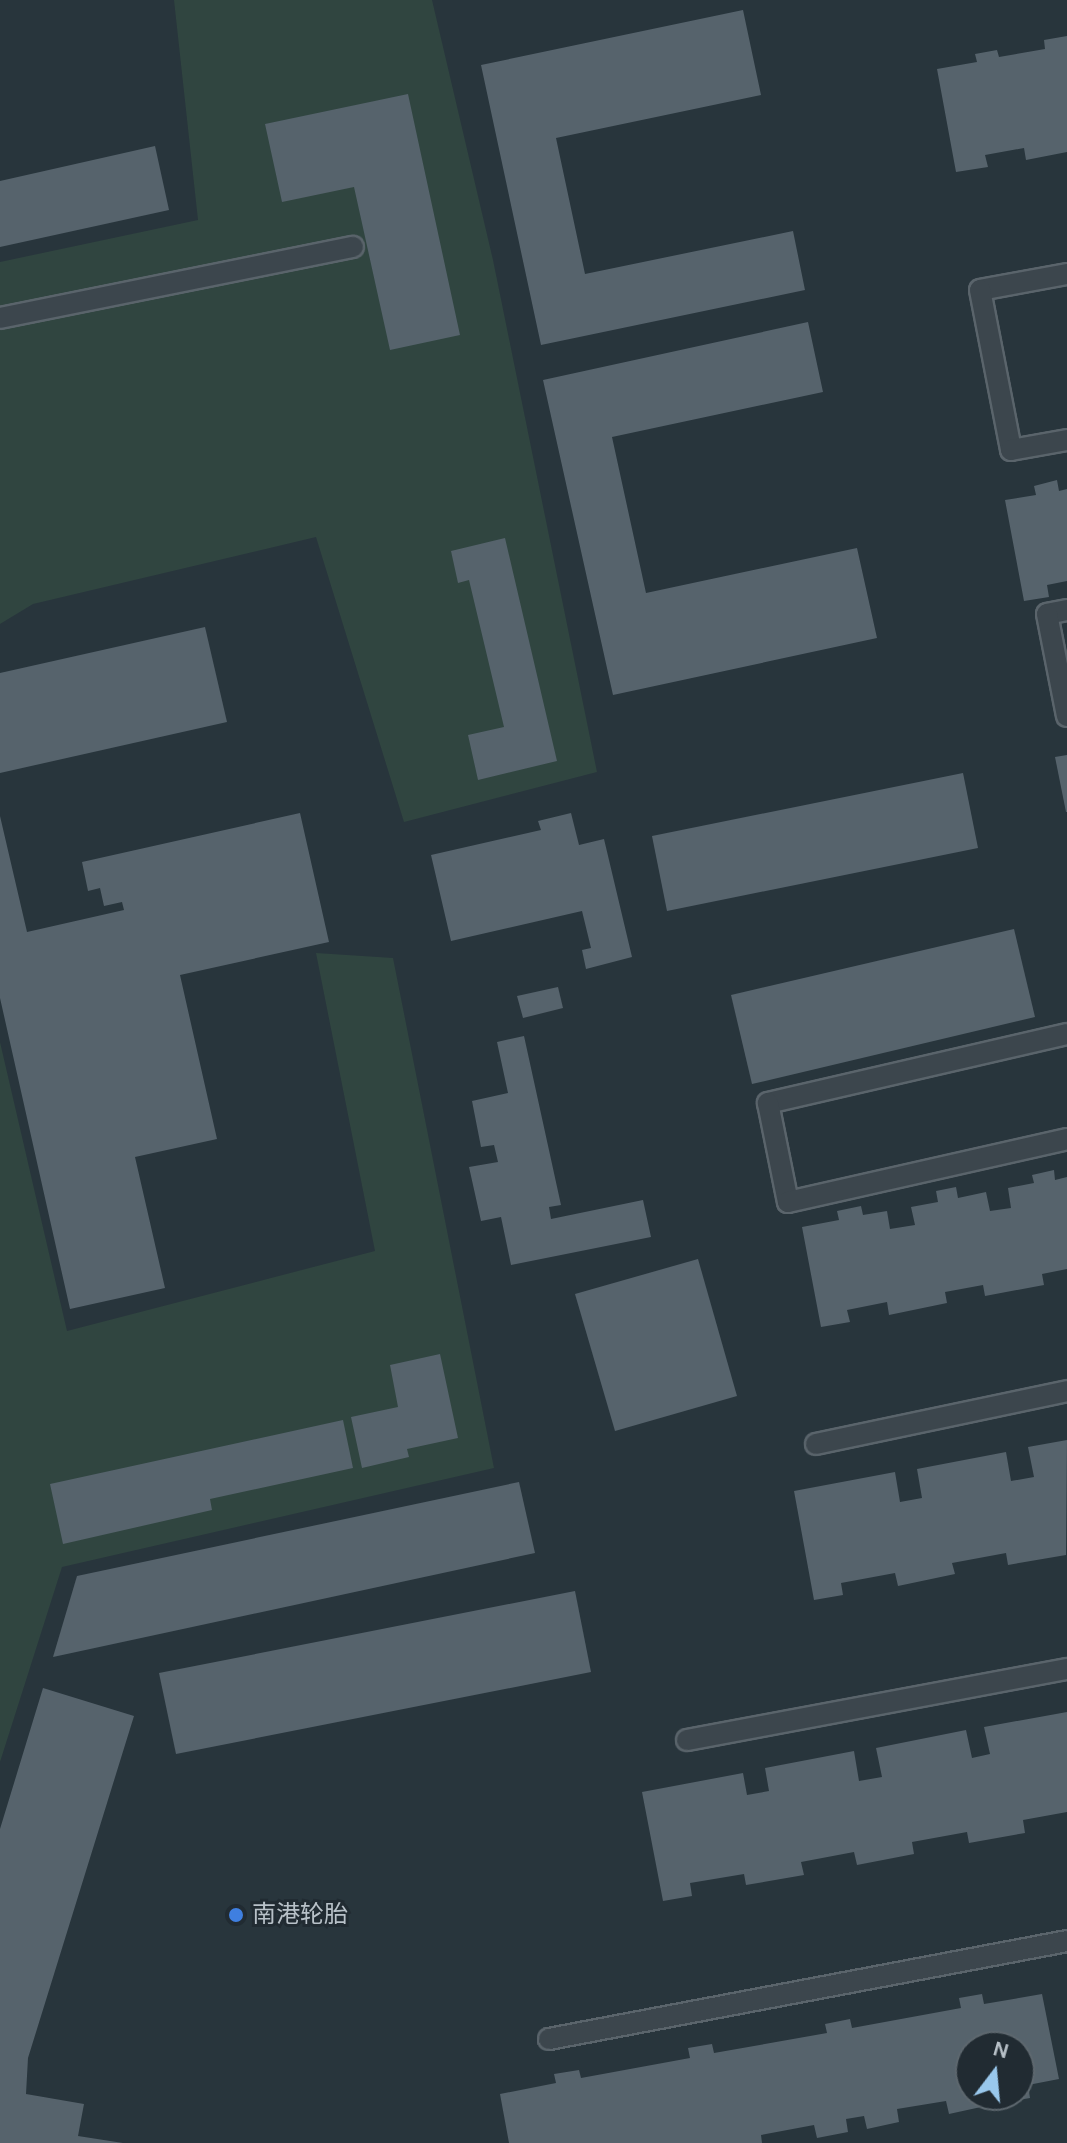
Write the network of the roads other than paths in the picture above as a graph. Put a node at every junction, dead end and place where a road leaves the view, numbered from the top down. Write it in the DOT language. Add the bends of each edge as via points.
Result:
graph roads {
  1 [pos="353,247"];
  2 [pos="1067,274"];
  3 [pos="0,318"];
  4 [pos="1067,440"];
  5 [pos="1067,610"];
  6 [pos="1067,716"];
  7 [pos="1067,1034"];
  8 [pos="1067,1139"];
  9 [pos="1067,1391"];
  10 [pos="816,1444"];
  11 [pos="1067,1669"];
  12 [pos="687,1740"];
  13 [pos="1067,1941"];
  14 [pos="549,2039"];
  1 -- 3 [label="lane"];
  2 -- 4 [label="lane" via="980,290 1011,450"];
  5 -- 6 [label="lane" via="1047,614"];
  7 -- 8 [label="lane" via="768,1103 788,1202"];
  9 -- 10 [label="lane"];
  11 -- 12 [label="lane"];
  13 -- 14 [label="lane"];
}
